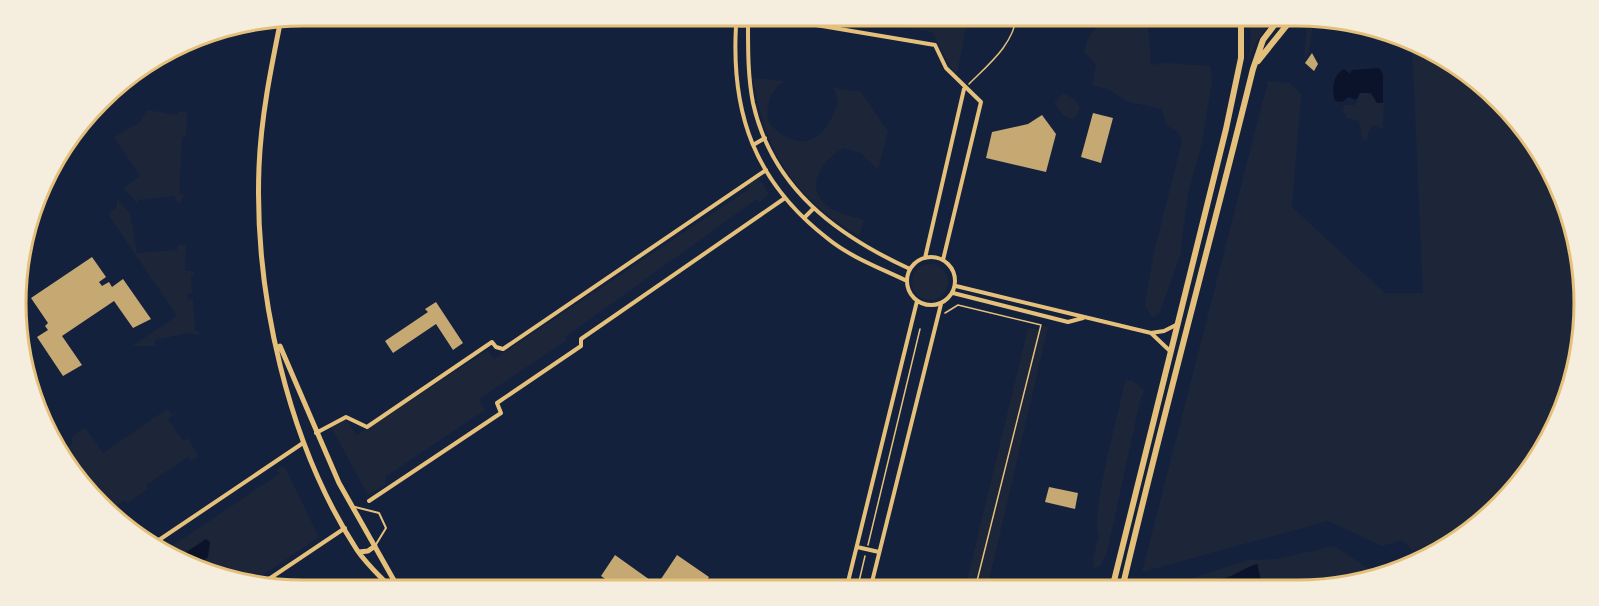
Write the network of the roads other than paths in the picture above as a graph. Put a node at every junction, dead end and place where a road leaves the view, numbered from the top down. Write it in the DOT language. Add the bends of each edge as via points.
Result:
graph roads {
  1 [pos="736,26"];
  2 [pos="748,26"];
  3 [pos="825,26"];
  4 [pos="1241,26"];
  5 [pos="1274,26"];
  6 [pos="1286,26"];
  7 [pos="279,27"];
  8 [pos="1253,69"];
  9 [pos="964,89"];
  10 [pos="765,138"];
  11 [pos="753,145"];
  12 [pos="766,170"];
  13 [pos="785,198"];
  14 [pos="813,208"];
  15 [pos="804,218"];
  16 [pos="925,258"];
  17 [pos="943,260"];
  18 [pos="910,269"];
  19 [pos="907,281"];
  20 [pos="956,286"];
  21 [pos="953,293"];
  22 [pos="917,301"];
  23 [pos="941,304"];
  24 [pos="1054,311"];
  25 [pos="1052,318"];
  26 [pos="1084,318"];
  27 [pos="1179,324"];
  28 [pos="275,333"];
  29 [pos="1151,333"];
  30 [pos="1172,354"];
  31 [pos="304,405"];
  32 [pos="292,411"];
  33 [pos="315,433"];
  34 [pos="303,443"];
  35 [pos="369,501"];
  36 [pos="352,506"];
  37 [pos="345,528"];
  38 [pos="159,540"];
  39 [pos="375,546"];
  40 [pos="857,547"];
  41 [pos="359,552"];
  42 [pos="880,552"];
  43 [pos="270,578"];
  44 [pos="384,580"];
  45 [pos="394,580"];
  46 [pos="849,580"];
  47 [pos="873,580"];
  48 [pos="1114,580"];
  49 [pos="1124,580"];
  1 -- 2 [label="street"];
  1 -- 11 [label="street" via="734,66 744,123"];
  2 -- 10 [label="street" via="750,86"];
  3 -- 9 [label="street" via="935,45 946,68"];
  4 -- 27 [label="main road" via="1241,58"];
  5 -- 8 [label="main road" via="1263,40"];
  6 -- 8 [label="main road"];
  7 -- 28 [label="main road" via="259,166 261,233"];
  8 -- 49 [label="main road"];
  9 -- 16 [label="street"];
  9 -- 17 [label="street" via="981,102"];
  10 -- 11 [label="street"];
  10 -- 14 [label="street" via="784,173"];
  11 -- 12 [label="street"];
  12 -- 13 [label="street"];
  12 -- 33 [label="street" via="503,349 492,342 367,427 346,417"];
  13 -- 15 [label="street"];
  13 -- 35 [label="street" via="581,339 581,346 497,403 501,413"];
  14 -- 15 [label="street"];
  14 -- 18 [label="street" via="867,249"];
  15 -- 19 [label="street" via="856,257"];
  16 -- 17 [label="street"];
  16 -- 18 [label="street"];
  17 -- 20 [label="street" via="953,270"];
  18 -- 19 [label="street"];
  19 -- 22 [label="street"];
  20 -- 21 [label="street"];
  20 -- 24 [label="street"];
  21 -- 23 [label="street"];
  21 -- 25 [label="street"];
  22 -- 23 [label="street"];
  22 -- 40 [label="street"];
  23 -- 42 [label="street"];
  24 -- 25 [label="street"];
  24 -- 26 [label="street"];
  25 -- 26 [label="street" via="1068,322"];
  26 -- 29 [label="street"];
  27 -- 29 [label="street"];
  27 -- 30 [label="main road"];
  28 -- 31 [label="main road"];
  28 -- 32 [label="main road"];
  29 -- 30 [label="street"];
  30 -- 48 [label="main road"];
  31 -- 32 [label="main road" via="296,405"];
  31 -- 33 [label="main road"];
  32 -- 34 [label="main road"];
  33 -- 36 [label="main road"];
  34 -- 37 [label="main road"];
  34 -- 38 [label="street"];
  36 -- 39 [label="main road"];
  36 -- 39 [label="lane" via="379,513 386,528"];
  37 -- 41 [label="main road"];
  37 -- 43 [label="street"];
  39 -- 41 [label="main road"];
  39 -- 45 [label="main road"];
  40 -- 42 [label="street"];
  40 -- 46 [label="street"];
  41 -- 44 [label="main road"];
  42 -- 47 [label="street"];
}
